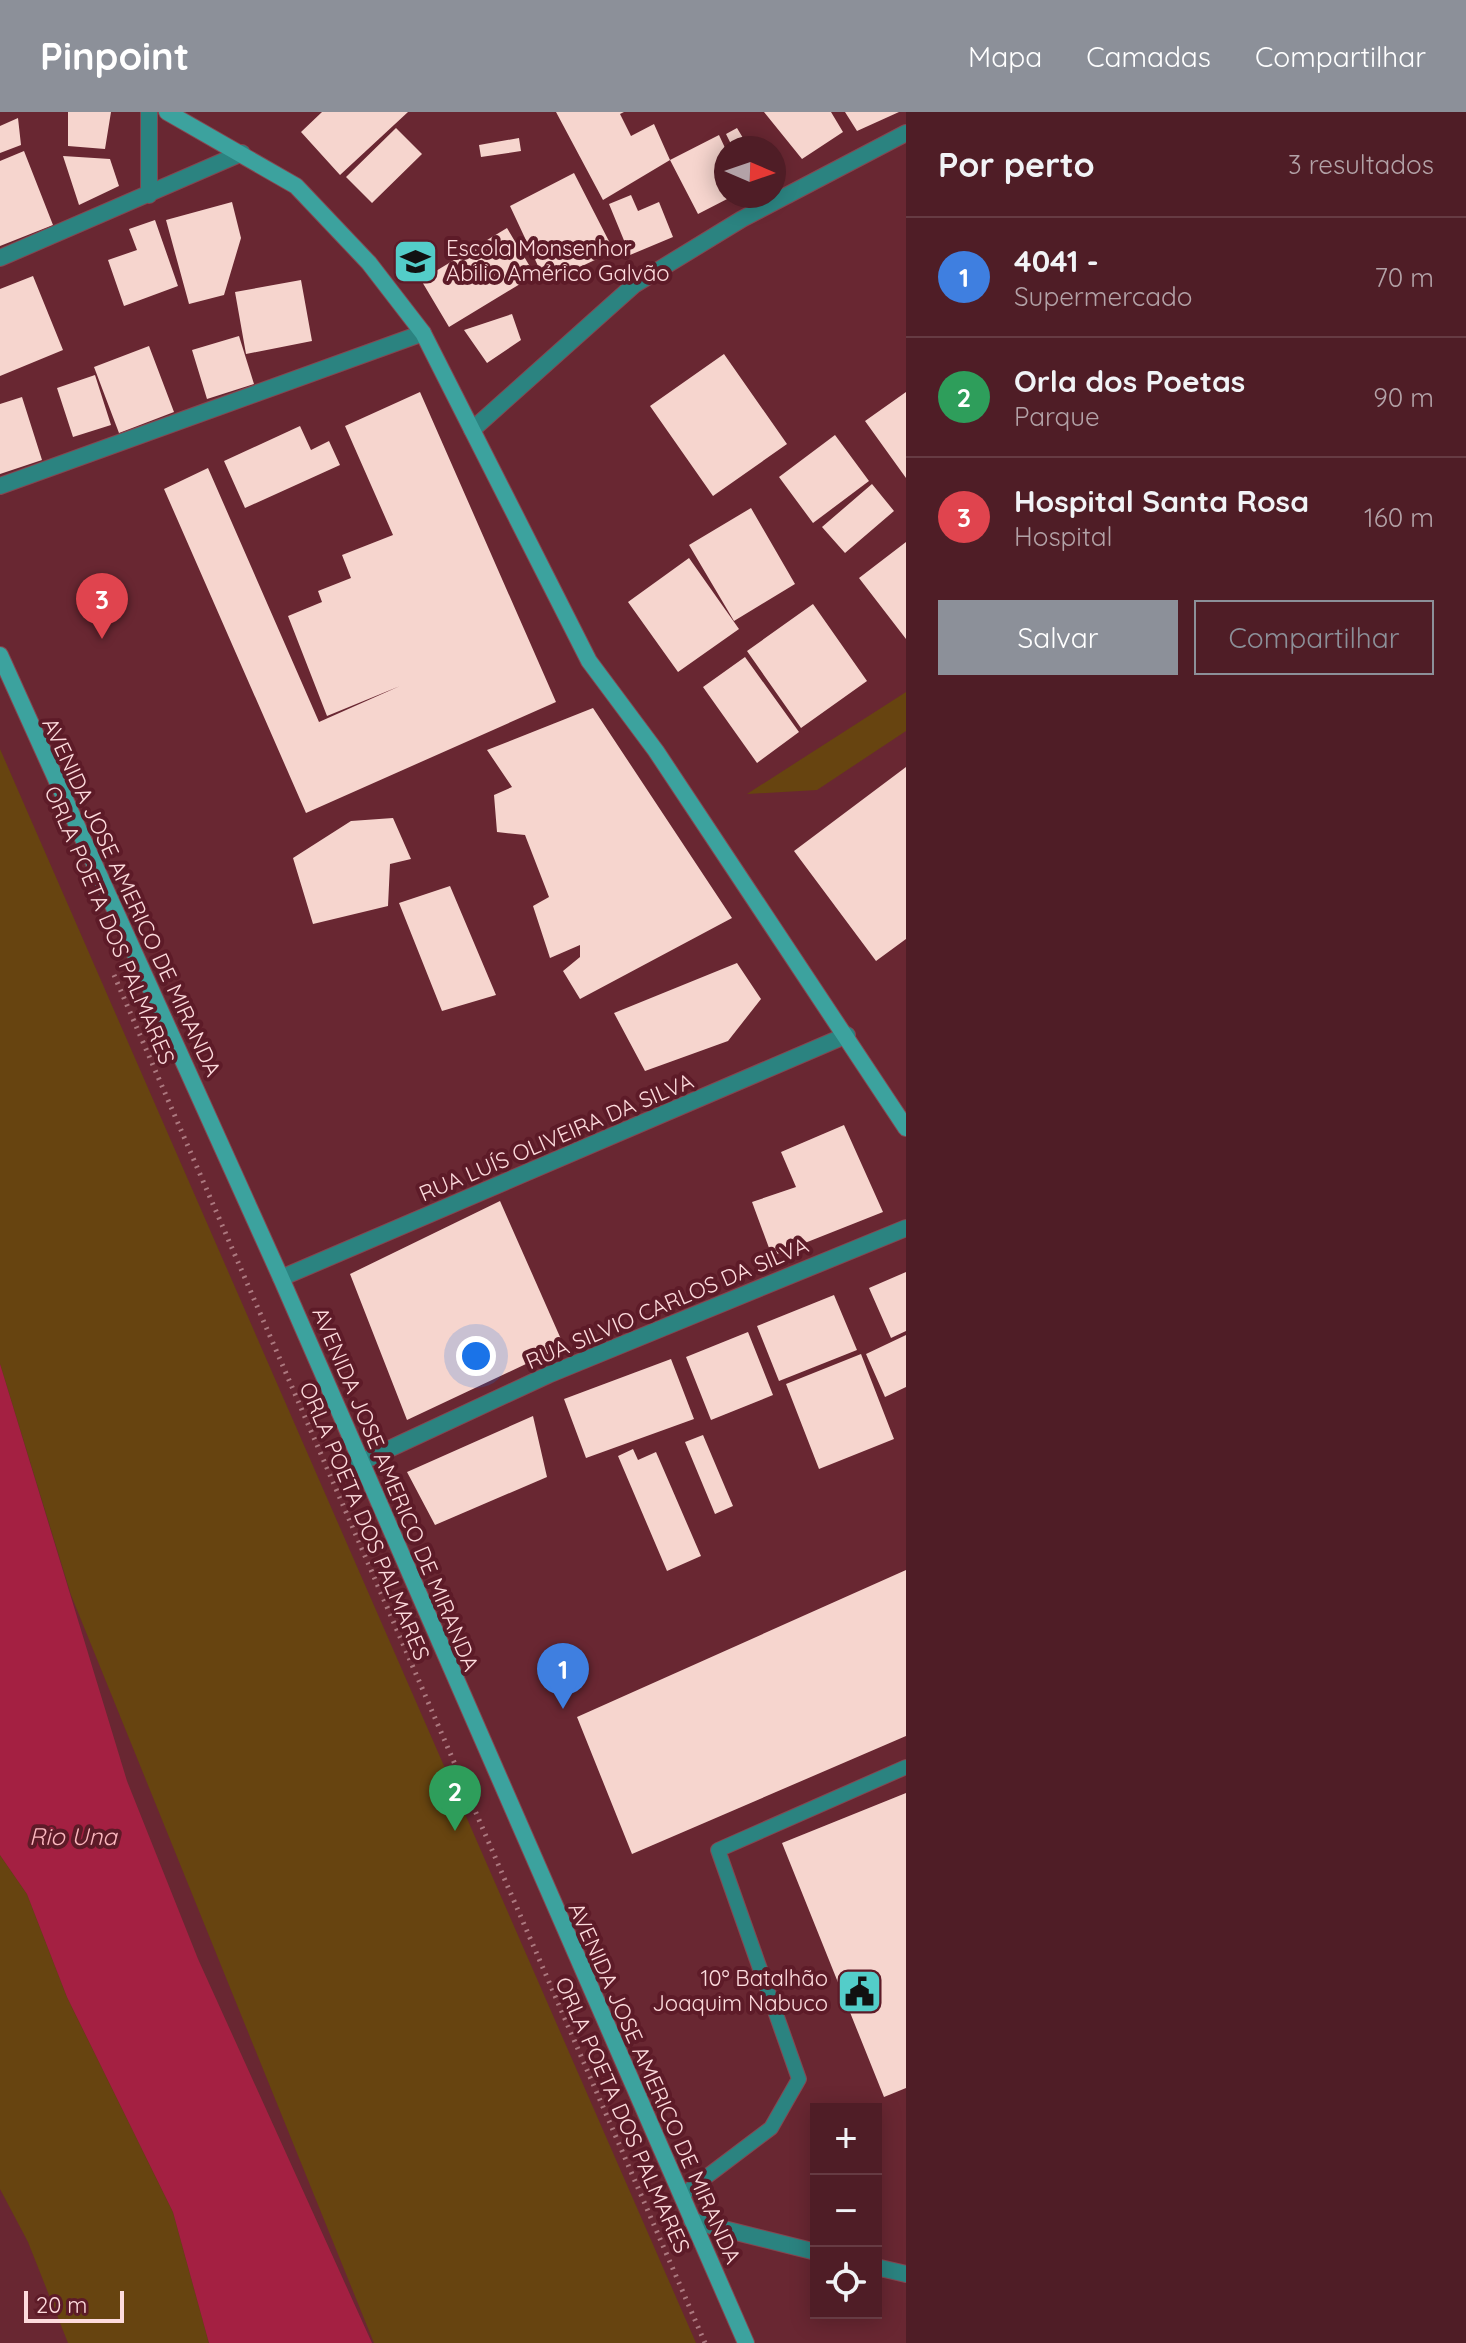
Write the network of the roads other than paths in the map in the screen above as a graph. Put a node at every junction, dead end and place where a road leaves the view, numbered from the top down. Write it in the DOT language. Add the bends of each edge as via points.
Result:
graph roads {
  1 [pos="149,112"];
  2 [pos="167,112"];
  3 [pos="906,133"];
  4 [pos="242,153"];
  5 [pos="149,195"];
  6 [pos="0,258"];
  7 [pos="423,333"];
  8 [pos="472,430"];
  9 [pos="0,486"];
  10 [pos="0,655"];
  11 [pos="847,1035"];
  12 [pos="906,1128"];
  13 [pos="906,1228"];
  14 [pos="281,1278"];
  15 [pos="359,1463"];
  16 [pos="906,1767"];
  17 [pos="681,2196"];
  18 [pos="692,2221"];
  19 [pos="810,2250"];
  20 [pos="882,2268"];
  21 [pos="906,2274"];
  22 [pos="746,2343"];
  1 -- 5 [label="street"];
  2 -- 4 [label="main road"];
  3 -- 8 [label="street" via="742,219 634,285"];
  4 -- 5 [label="street"];
  4 -- 7 [label="main road" via="296,186 329,218"];
  5 -- 6 [label="street"];
  7 -- 8 [label="main road"];
  7 -- 9 [label="street"];
  8 -- 11 [label="main road" via="589,661 656,751"];
  10 -- 14 [label="main road, AVENIDA JOSE AMERICO DE MIRANDA"];
  11 -- 12 [label="main road"];
  11 -- 14 [label="street, RUA LUÍS OLIVEIRA DA SILVA"];
  13 -- 15 [label="street, RUA SILVIO CARLOS DA SILVA" via="548,1375"];
  14 -- 15 [label="main road, AVENIDA JOSE AMERICO DE MIRANDA"];
  15 -- 17 [label="main road, AVENIDA JOSE AMERICO DE MIRANDA"];
  16 -- 17 [label="lane" via="718,1850 799,2079 771,2128"];
  17 -- 18 [label="main road, AVENIDA JOSE AMERICO DE MIRANDA"];
  18 -- 19 [label="street"];
  18 -- 22 [label="main road, AVENIDA JOSE AMERICO DE MIRANDA"];
  20 -- 21 [label="street"];
}
